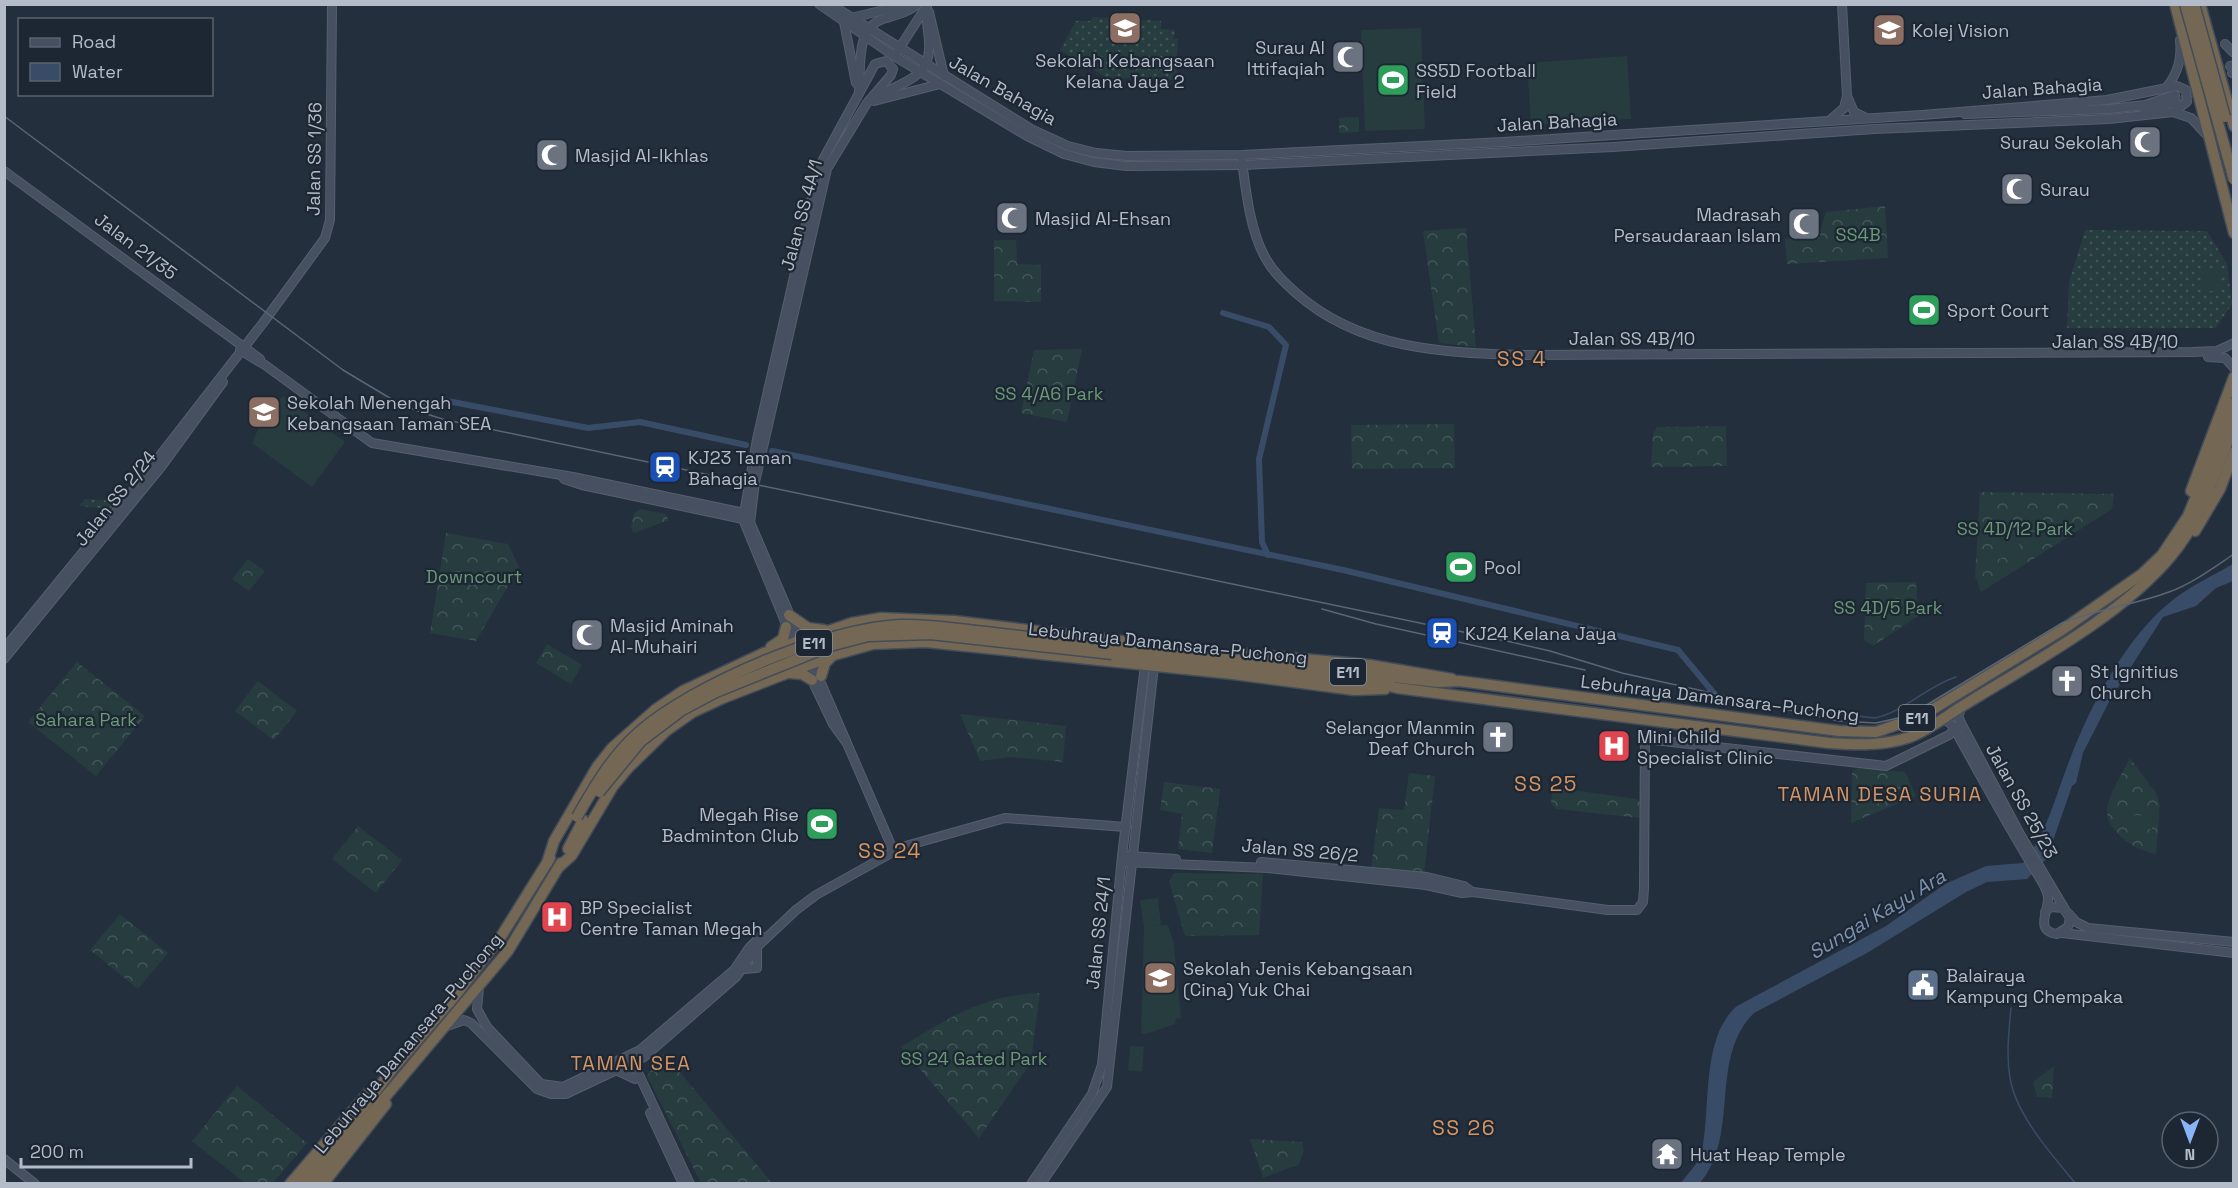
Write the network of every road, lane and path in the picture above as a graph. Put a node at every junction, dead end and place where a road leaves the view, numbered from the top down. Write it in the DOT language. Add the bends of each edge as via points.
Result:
graph roads {
  1 [pos="332,4"];
  2 [pos="819,4"];
  3 [pos="830,4"];
  4 [pos="909,4"];
  5 [pos="1842,4"];
  6 [pos="2185,4"];
  7 [pos="2194,4"];
  8 [pos="2200,4"];
  9 [pos="924,5"];
  10 [pos="2177,10"];
  11 [pos="847,20"];
  12 [pos="867,33"];
  13 [pos="2225,44"];
  14 [pos="900,48"];
  15 [pos="2234,53"];
  16 [pos="894,56"];
  17 [pos="926,63"];
  18 [pos="920,71"];
  19 [pos="942,80"];
  20 [pos="2167,87"];
  21 [pos="859,95"];
  22 [pos="1847,96"];
  23 [pos="867,103"];
  24 [pos="2173,112"];
  25 [pos="1956,113"];
  26 [pos="1870,118"];
  27 [pos="1830,121"];
  28 [pos="1795,123"];
  29 [pos="2206,124"];
  30 [pos="2233,124"];
  31 [pos="1766,125"];
  32 [pos="1947,125"];
  33 [pos="1796,135"];
  34 [pos="1768,136"];
  35 [pos="1565,138"];
  36 [pos="2211,142"];
  37 [pos="1565,149"];
  38 [pos="2234,152"];
  39 [pos="1242,155"];
  40 [pos="2215,158"];
  41 [pos="1242,165"];
  42 [pos="6,172"];
  43 [pos="2234,180"];
  44 [pos="2234,194"];
  45 [pos="2229,213"];
  46 [pos="2234,233"];
  47 [pos="260,328"];
  48 [pos="256,337"];
  49 [pos="2234,343"];
  50 [pos="244,349"];
  51 [pos="1884,355"];
  52 [pos="255,357"];
  53 [pos="237,362"];
  54 [pos="2234,369"];
  55 [pos="2232,381"];
  56 [pos="2234,403"];
  57 [pos="2234,425"];
  58 [pos="2234,452"];
  59 [pos="161,467"];
  60 [pos="2212,469"];
  61 [pos="148,472"];
  62 [pos="746,518"];
  63 [pos="2168,546"];
  64 [pos="789,615"];
  65 [pos="786,627"];
  66 [pos="827,630"];
  67 [pos="797,642"];
  68 [pos="4,649"];
  69 [pos="1113,650"];
  70 [pos="764,653"];
  71 [pos="834,655"];
  72 [pos="4,659"];
  73 [pos="809,664"];
  74 [pos="1149,666"];
  75 [pos="2024,668"];
  76 [pos="785,673"];
  77 [pos="817,678"];
  78 [pos="1460,681"];
  79 [pos="1397,688"];
  80 [pos="1964,705"];
  81 [pos="1938,721"];
  82 [pos="1957,726"];
  83 [pos="580,818"];
  84 [pos="2006,821"];
  85 [pos="2015,825"];
  86 [pos="1126,827"];
  87 [pos="2018,838"];
  88 [pos="894,852"];
  89 [pos="1122,859"];
  90 [pos="1133,860"];
  91 [pos="547,863"];
  92 [pos="559,867"];
  93 [pos="2045,881"];
  94 [pos="2045,912"];
  95 [pos="2068,912"];
  96 [pos="789,916"];
  97 [pos="2061,933"];
  98 [pos="2234,942"];
  99 [pos="758,946"];
  100 [pos="2234,953"];
  101 [pos="744,969"];
  102 [pos="479,988"];
  103 [pos="447,1026"];
  104 [pos="644,1057"];
  105 [pos="630,1061"];
  106 [pos="390,1071"];
  107 [pos="618,1071"];
  108 [pos="637,1078"];
  109 [pos="401,1081"];
  110 [pos="341,1141"];
  111 [pos="4,1159"];
  112 [pos="4,1166"];
  113 [pos="26,1184"];
  114 [pos="35,1184"];
  115 [pos="290,1184"];
  116 [pos="301,1184"];
  117 [pos="312,1184"];
  118 [pos="323,1184"];
  119 [pos="682,1184"];
  120 [pos="690,1184"];
  121 [pos="1031,1184"];
  122 [pos="1041,1184"];
  1 -- 47 [label="main road, Jalan SS 1/36" via="329,229"];
  2 -- 11 [label="main road"];
  3 -- 11 [label="main road"];
  4 -- 11 [label="main road"];
  5 -- 22 [label="main road"];
  6 -- 43 [label="highway, bridge"];
  7 -- 38 [label="highway, bridge"];
  8 -- 30 [label="highway"];
  9 -- 12 [label="main road" via="877,21"];
  9 -- 14 [label="main road"];
  9 -- 17 [label="main road" via="930,52"];
  9 -- 19 [label="main road"];
  10 -- 20 [label="main road" via="2182,53"];
  10 -- 29 [label="highway"];
  11 -- 12 [label="main road"];
  11 -- 21 [label="main road"];
  12 -- 14 [label="main road, Jalan Bahagia"];
  12 -- 16 [label="main road, Jalan Bahagia"];
  12 -- 21 [label="main road" via="862,46"];
  13 -- 15 [label="main road"];
  14 -- 16 [label="main road"];
  14 -- 17 [label="main road, Jalan Bahagia"];
  16 -- 18 [label="main road, Jalan Bahagia"];
  17 -- 18 [label="main road"];
  17 -- 19 [label="main road, Jalan Bahagia"];
  18 -- 19 [label="main road, Jalan Bahagia"];
  18 -- 23 [label="main road" via="904,85"];
  19 -- 23 [label="main road"];
  19 -- 39 [label="main road, Jalan Bahagia" via="1068,146 1127,156"];
  19 -- 41 [label="main road, Jalan Bahagia" via="1027,136 1074,157 1126,166"];
  20 -- 24 [label="main road" via="2180,86 2187,94 2186,104"];
  20 -- 25 [label="main road, Jalan Bahagia" via="2107,100"];
  21 -- 23 [label="main road, Jalan SS 4A/1" via="875,64 890,63 891,75"];
  21 -- 62 [label="main road, Jalan SS 4A/1" via="819,167 757,439"];
  22 -- 26 [label="main road" via="1854,112"];
  22 -- 27 [label="main road" via="1844,108"];
  23 -- 62 [label="main road, Jalan SS 4A/1" via="827,169"];
  24 -- 32 [label="main road, Jalan Bahagia" via="2109,119"];
  24 -- 36 [label="main road" via="2191,118"];
  25 -- 26 [label="main road, Jalan Bahagia"];
  25 -- 32 [label="main road" via="2109,109 2175,99 2119,114"];
  26 -- 27 [label="main road, Jalan Bahagia"];
  27 -- 28 [label="main road, Jalan Bahagia"];
  28 -- 31 [label="main road, Jalan Bahagia"];
  28 -- 33 [label="main road" via="1782,128 1783,133"];
  29 -- 30 [label="highway" via="2212,132 2223,134"];
  29 -- 36 [label="highway"];
  31 -- 34 [label="main road" via="1778,130"];
  31 -- 35 [label="main road, Jalan Bahagia"];
  32 -- 33 [label="main road, Jalan Bahagia"];
  33 -- 34 [label="main road, Jalan Bahagia"];
  34 -- 37 [label="main road, Jalan Bahagia"];
  35 -- 37 [label="main road"];
  35 -- 39 [label="main road, Jalan Bahagia"];
  36 -- 40 [label="highway"];
  37 -- 41 [label="main road, Jalan Bahagia"];
  38 -- 40 [label="highway"];
  39 -- 41 [label="main road, Jalan SS 4B/10"];
  40 -- 45 [label="highway"];
  41 -- 51 [label="main road, Jalan SS 4B/10" via="1260,247 1279,278 1311,306 1375,339 1467,354"];
  42 -- 50 [label="main road, Jalan 21/35"];
  44 -- 45 [label="highway" via="2228,201"];
  45 -- 46 [label="highway"];
  47 -- 48 [label="main road, Jalan SS 1/36"];
  47 -- 50 [label="main road, Jalan SS 1/36"];
  48 -- 50 [label="main road, Jalan SS 1/36"];
  48 -- 52 [label="main road"];
  49 -- 51 [label="main road, Jalan SS 4B/10" via="2217,351 2192,352"];
  50 -- 52 [label="main road, Jalan 21/35"];
  50 -- 53 [label="main road, Jalan SS 2/24"];
  50 -- 61 [label="main road, Jalan SS 2/24"];
  51 -- 54 [label="main road, Jalan SS 4B/10" via="2217,356 2231,361"];
  52 -- 53 [label="main road"];
  52 -- 62 [label="main road, Jalan 21/35" via="372,443 561,477 582,485"];
  53 -- 59 [label="main road, Jalan SS 2/24"];
  54 -- 55 [label="main road, Jalan SS 4B/10"];
  55 -- 63 [label="highway"];
  56 -- 60 [label="highway, Lebuhraya Damansara–Puchong / E11"];
  57 -- 60 [label="highway, Lebuhraya Damansara–Puchong / E11"];
  58 -- 75 [label="highway" via="2205,517 2178,556 2153,582 2098,625"];
  59 -- 61 [label="main road"];
  59 -- 72 [label="main road, Jalan SS 2/24"];
  60 -- 63 [label="highway, Lebuhraya Damansara–Puchong / E11"];
  60 -- 75 [label="highway, Lebuhraya Damansara–Puchong / E11" via="2195,521 2171,556 2109,612"];
  61 -- 68 [label="main road, Jalan SS 2/24"];
  62 -- 64 [label="main road"];
  62 -- 65 [label="main road"];
  63 -- 78 [label="highway, Lebuhraya Damansara–Puchong / E11" via="2136,579 2062,630 1922,716 1876,732 1839,731"];
  64 -- 66 [label="highway" via="808,628"];
  64 -- 67 [label="main road"];
  65 -- 67 [label="main road"];
  65 -- 70 [label="highway" via="783,639"];
  66 -- 67 [label="highway"];
  66 -- 71 [label="highway" via="826,645"];
  66 -- 78 [label="highway" via="881,618 912,618 1348,663 1438,674"];
  67 -- 70 [label="highway"];
  67 -- 73 [label="main road"];
  69 -- 78 [label="highway, Lebuhraya Damansara–Puchong / E11"];
  69 -- 79 [label="highway, Lebuhraya Damansara–Puchong / E11"];
  69 -- 83 [label="highway, Lebuhraya Damansara–Puchong / E11, bridge" via="930,634 868,636 830,646 716,693 660,725 620,763"];
  70 -- 76 [label="highway" via="774,652 782,657"];
  70 -- 91 [label="highway" via="683,691 612,748 554,841"];
  71 -- 73 [label="highway"];
  71 -- 74 [label="highway" via="873,644 926,642"];
  71 -- 77 [label="highway"];
  73 -- 76 [label="highway"];
  73 -- 77 [label="main road"];
  74 -- 79 [label="highway" via="1354,690"];
  74 -- 86 [label="main road, Jalan SS 24/1"];
  74 -- 90 [label="main road, Jalan SS 24/1"];
  75 -- 80 [label="highway, Lebuhraya Damansara–Puchong / E11"];
  76 -- 77 [label="highway"];
  76 -- 92 [label="highway" via="693,712 666,731 621,777 572,855"];
  77 -- 88 [label="main road"];
  79 -- 81 [label="highway, Lebuhraya Damansara–Puchong / E11" via="1858,745 1911,736"];
  80 -- 81 [label="highway, Lebuhraya Damansara–Puchong / E11"];
  80 -- 82 [label="main road"];
  81 -- 82 [label="main road"];
  82 -- 84 [label="main road, Jalan SS 25/23"];
  82 -- 85 [label="main road, Jalan SS 25/23"];
  82 -- 90 [label="main road, Jalan SS 26/2" via="1949,735 1886,766 1645,739 1644,888 1643,902 1637,910 1608,910 1268,868"];
  83 -- 91 [label="highway, Lebuhraya Damansara–Puchong / E11"];
  83 -- 92 [label="highway, Lebuhraya Damansara–Puchong / E11"];
  84 -- 85 [label="main road"];
  84 -- 87 [label="main road, Jalan SS 25/23"];
  85 -- 87 [label="main road, Jalan SS 25/23"];
  86 -- 88 [label="main road" via="1005,818"];
  86 -- 89 [label="main road, Jalan SS 24/1"];
  87 -- 93 [label="main road, Jalan SS 25/23"];
  88 -- 96 [label="main road" via="816,895"];
  89 -- 90 [label="main road, Jalan SS 26/2"];
  89 -- 121 [label="main road, Jalan SS 24/1" via="1098,1081"];
  90 -- 122 [label="main road, Jalan SS 24/1" via="1107,1087"];
  91 -- 106 [label="highway, Lebuhraya Damansara–Puchong / E11" via="495,944"];
  92 -- 102 [label="highway, Lebuhraya Damansara–Puchong / E11" via="508,951"];
  93 -- 94 [label="main road, Jalan SS 25/23"];
  93 -- 95 [label="main road, Jalan SS 25/23"];
  94 -- 95 [label="main road" via="2056,907"];
  94 -- 97 [label="main road" via="2043,923 2047,930"];
  95 -- 97 [label="main road" via="2070,923"];
  95 -- 98 [label="main road" via="2088,928"];
  96 -- 99 [label="main road"];
  96 -- 105 [label="main road" via="754,942 734,970"];
  97 -- 100 [label="main road"];
  99 -- 101 [label="main road"];
  99 -- 101 [label="main road" via="758,968"];
  101 -- 104 [label="main road"];
  102 -- 103 [label="highway, Lebuhraya Damansara–Puchong / E11"];
  102 -- 105 [label="main road" via="477,1009 483,1022 540,1084 563,1087"];
  103 -- 107 [label="main road" via="464,1020 471,1023 537,1089 551,1094 566,1094"];
  103 -- 109 [label="highway, Lebuhraya Damansara–Puchong / E11"];
  104 -- 105 [label="main road"];
  104 -- 108 [label="main road"];
  105 -- 107 [label="main road"];
  105 -- 108 [label="main road"];
  106 -- 110 [label="highway, Lebuhraya Damansara–Puchong / E11"];
  106 -- 115 [label="highway" via="355,1106"];
  107 -- 108 [label="main road"];
  108 -- 119 [label="main road"];
  108 -- 120 [label="main road"];
  109 -- 110 [label="highway, Lebuhraya Damansara–Puchong / E11"];
  109 -- 118 [label="highway"];
  110 -- 116 [label="highway, Lebuhraya Damansara–Puchong / E11"];
  110 -- 117 [label="highway, Lebuhraya Damansara–Puchong / E11"];
  111 -- 114 [label="main road"];
  112 -- 113 [label="main road"];
}
